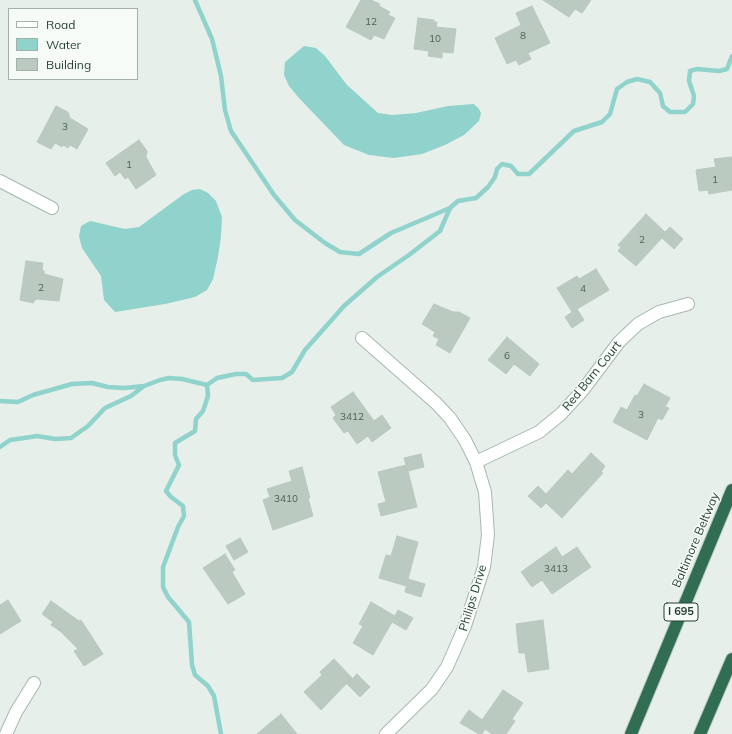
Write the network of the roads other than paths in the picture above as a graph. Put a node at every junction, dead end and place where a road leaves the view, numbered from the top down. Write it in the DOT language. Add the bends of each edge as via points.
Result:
graph roads {
  1 [pos="0,181"];
  2 [pos="52,208"];
  3 [pos="688,304"];
  4 [pos="362,338"];
  5 [pos="476,462"];
  6 [pos="732,490"];
  7 [pos="732,659"];
  8 [pos="34,683"];
  9 [pos="705,721"];
  10 [pos="6,734"];
  11 [pos="386,734"];
  12 [pos="631,734"];
  13 [pos="700,734"];
  14 [pos="703,734"];
  1 -- 2 [label="street"];
  3 -- 5 [label="street, Red Barn Court" via="659,312 638,324 619,342 583,390 561,414 539,432"];
  4 -- 5 [label="street, Philips Drive" via="450,418"];
  5 -- 11 [label="street, Philips Drive" via="485,492 488,535 484,567 465,626 447,667 432,689"];
  6 -- 12 [label="highway, Baltimore Beltway / I 695"];
  7 -- 9 [label="highway"];
  8 -- 10 [label="street"];
  9 -- 13 [label="highway"];
  9 -- 14 [label="highway"];
}
